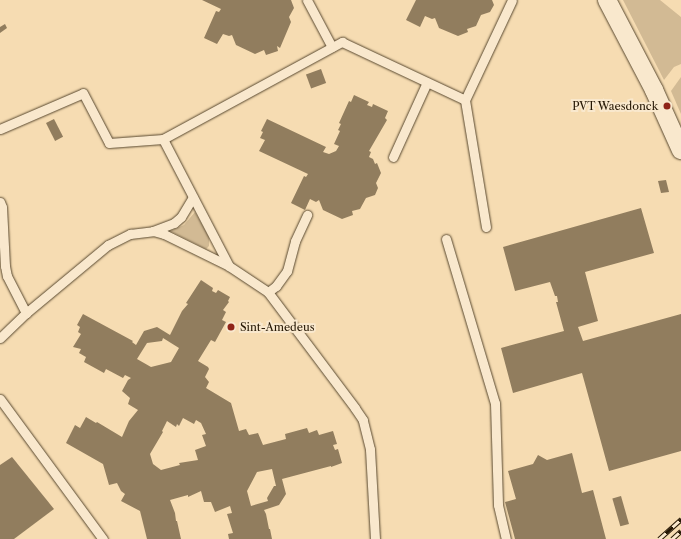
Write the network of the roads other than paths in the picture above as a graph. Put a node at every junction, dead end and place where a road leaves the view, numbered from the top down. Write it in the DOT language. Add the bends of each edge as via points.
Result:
graph roads {
  1 [pos="307,0"];
  2 [pos="512,0"];
  3 [pos="607,0"];
  4 [pos="332,47"];
  5 [pos="428,82"];
  6 [pos="466,100"];
  7 [pos="0,129"];
  8 [pos="164,139"];
  9 [pos="681,150"];
  10 [pos="393,157"];
  11 [pos="193,198"];
  12 [pos="0,202"];
  13 [pos="307,215"];
  14 [pos="486,226"];
  15 [pos="153,231"];
  16 [pos="446,239"];
  17 [pos="229,266"];
  18 [pos="268,292"];
  19 [pos="26,313"];
  20 [pos="0,338"];
  21 [pos="0,399"];
  22 [pos="103,539"];
  23 [pos="375,539"];
  24 [pos="506,539"];
  1 -- 4 [label="lane"];
  2 -- 6 [label="lane"];
  3 -- 9 [label="street" via="654,90"];
  4 -- 5 [label="lane" via="342,42"];
  4 -- 8 [label="lane"];
  5 -- 6 [label="lane"];
  5 -- 10 [label="lane"];
  6 -- 14 [label="lane"];
  7 -- 8 [label="lane" via="83,93 109,143"];
  8 -- 11 [label="lane"];
  11 -- 15 [label="lane" via="178,220"];
  11 -- 17 [label="lane"];
  12 -- 19 [label="lane" via="7,276"];
  13 -- 18 [label="lane" via="295,241 286,271 279,283"];
  15 -- 17 [label="lane"];
  15 -- 19 [label="lane" via="130,234 118,239"];
  16 -- 24 [label="lane" via="495,403 498,505"];
  17 -- 18 [label="lane"];
  18 -- 23 [label="lane" via="363,420 370,449"];
  19 -- 20 [label="lane"];
  21 -- 22 [label="lane"];
}
